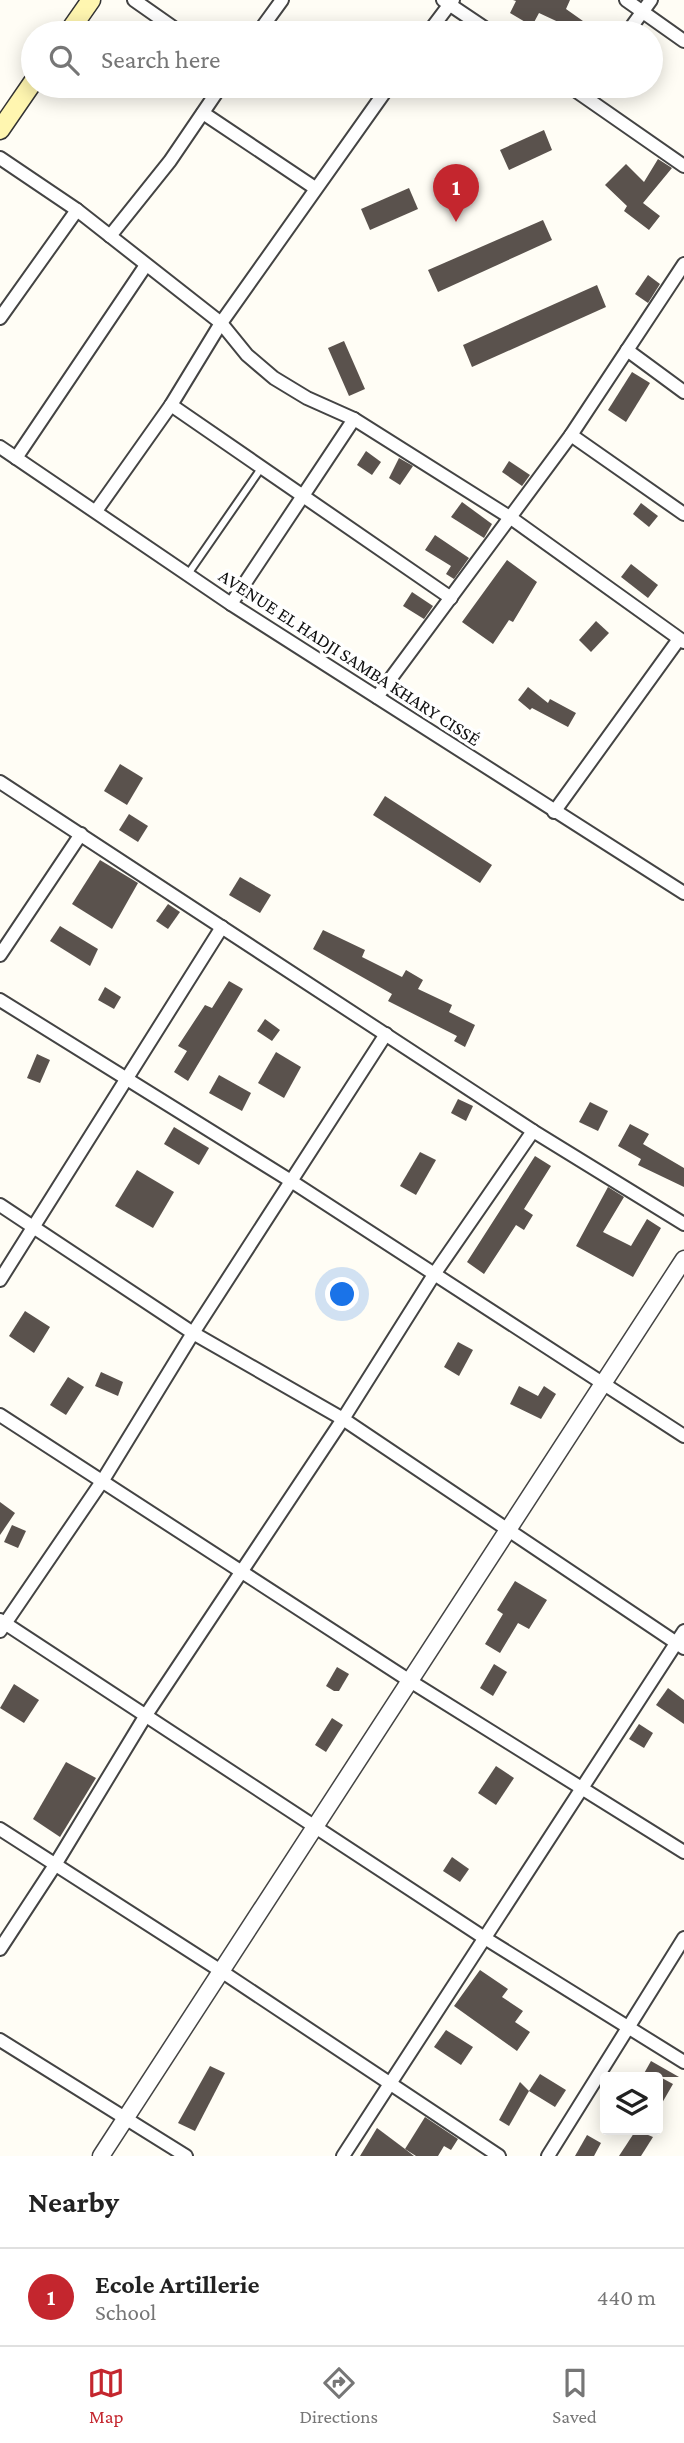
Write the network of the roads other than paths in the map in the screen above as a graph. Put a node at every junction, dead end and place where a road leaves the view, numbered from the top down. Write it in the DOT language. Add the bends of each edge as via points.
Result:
graph roads {
  1 [pos="91,0"];
  2 [pos="134,0"];
  3 [pos="282,0"];
  4 [pos="626,0"];
  5 [pos="651,0"];
  6 [pos="449,2"];
  7 [pos="643,12"];
  8 [pos="76,21"];
  9 [pos="164,21"];
  10 [pos="267,21"];
  11 [pos="436,21"];
  12 [pos="475,21"];
  13 [pos="636,21"];
  14 [pos="656,21"];
  15 [pos="663,26"];
  16 [pos="684,41"];
  17 [pos="21,97"];
  18 [pos="213,98"];
  19 [pos="380,98"];
  20 [pos="595,98"];
  21 [pos="203,113"];
  22 [pos="3,119"];
  23 [pos="0,159"];
  24 [pos="684,166"];
  25 [pos="315,188"];
  26 [pos="77,210"];
  27 [pos="110,236"];
  28 [pos="684,264"];
  29 [pos="146,265"];
  30 [pos="0,318"];
  31 [pos="221,323"];
  32 [pos="627,350"];
  33 [pos="684,392"];
  34 [pos="172,405"];
  35 [pos="354,419"];
  36 [pos="571,435"];
  37 [pos="0,447"];
  38 [pos="16,458"];
  39 [pos="261,467"];
  40 [pos="303,495"];
  41 [pos="96,511"];
  42 [pos="684,514"];
  43 [pos="511,518"];
  44 [pos="188,574"];
  45 [pos="451,598"];
  46 [pos="231,604"];
  47 [pos="682,640"];
  48 [pos="377,697"];
  49 [pos="0,782"];
  50 [pos="554,812"];
  51 [pos="81,834"];
  52 [pos="684,893"];
  53 [pos="222,927"];
  54 [pos="0,956"];
  55 [pos="0,1000"];
  56 [pos="386,1034"];
  57 [pos="129,1078"];
  58 [pos="533,1131"];
  59 [pos="291,1181"];
  60 [pos="0,1205"];
  61 [pos="684,1224"];
  62 [pos="33,1226"];
  63 [pos="684,1259"];
  64 [pos="435,1273"];
  65 [pos="0,1280"];
  66 [pos="193,1333"];
  67 [pos="603,1384"];
  68 [pos="0,1415"];
  69 [pos="343,1419"];
  70 [pos="684,1436"];
  71 [pos="103,1480"];
  72 [pos="510,1528"];
  73 [pos="244,1570"];
  74 [pos="2,1625"];
  75 [pos="684,1631"];
  76 [pos="680,1645"];
  77 [pos="410,1681"];
  78 [pos="146,1715"];
  79 [pos="579,1789"];
  80 [pos="316,1826"];
  81 [pos="0,1829"];
  82 [pos="684,1852"];
  83 [pos="55,1865"];
  84 [pos="483,1937"];
  85 [pos="684,1938"];
  86 [pos="0,1949"];
  87 [pos="221,1971"];
  88 [pos="628,2029"];
  89 [pos="0,2039"];
  90 [pos="684,2062"];
  91 [pos="389,2085"];
  92 [pos="126,2117"];
  93 [pos="100,2156"];
  94 [pos="186,2156"];
  95 [pos="343,2156"];
  96 [pos="499,2156"];
  97 [pos="548,2156"];
  1 -- 8 [label="main road"];
  2 -- 9 [label="street"];
  3 -- 10 [label="street"];
  4 -- 7 [label="street"];
  5 -- 7 [label="street"];
  6 -- 11 [label="street"];
  6 -- 12 [label="street"];
  7 -- 13 [label="street"];
  7 -- 14 [label="street"];
  15 -- 16 [label="street"];
  17 -- 22 [label="main road"];
  18 -- 21 [label="street"];
  19 -- 25 [label="street"];
  20 -- 24 [label="street"];
  21 -- 25 [label="street"];
  21 -- 27 [label="street"];
  23 -- 26 [label="street"];
  25 -- 31 [label="street"];
  26 -- 27 [label="street"];
  26 -- 30 [label="street"];
  27 -- 29 [label="street"];
  28 -- 32 [label="street"];
  29 -- 31 [label="street"];
  29 -- 38 [label="street"];
  31 -- 34 [label="street"];
  31 -- 35 [label="street" via="274,378"];
  32 -- 33 [label="street"];
  32 -- 36 [label="street"];
  34 -- 39 [label="street"];
  34 -- 41 [label="street"];
  35 -- 40 [label="street"];
  35 -- 43 [label="street"];
  36 -- 42 [label="street"];
  36 -- 43 [label="street"];
  37 -- 38 [label="street, AVENUE EL HADJI SAMBA KHARY CISSÉ"];
  38 -- 41 [label="street, AVENUE EL HADJI SAMBA KHARY CISSÉ"];
  39 -- 40 [label="street"];
  39 -- 44 [label="lane"];
  40 -- 45 [label="street"];
  40 -- 46 [label="street"];
  41 -- 44 [label="street, AVENUE EL HADJI SAMBA KHARY CISSÉ"];
  43 -- 45 [label="street"];
  43 -- 47 [label="street"];
  44 -- 46 [label="street, AVENUE EL HADJI SAMBA KHARY CISSÉ"];
  45 -- 48 [label="street"];
  46 -- 48 [label="street, AVENUE EL HADJI SAMBA KHARY CISSÉ"];
  47 -- 50 [label="street"];
  48 -- 50 [label="street, AVENUE EL HADJI SAMBA KHARY CISSÉ"];
  49 -- 51 [label="street"];
  50 -- 52 [label="street, AVENUE EL HADJI SAMBA KHARY CISSÉ"];
  51 -- 53 [label="street"];
  51 -- 54 [label="street"];
  53 -- 56 [label="street"];
  53 -- 57 [label="street"];
  55 -- 57 [label="street"];
  56 -- 58 [label="street"];
  56 -- 59 [label="street"];
  57 -- 59 [label="street"];
  57 -- 62 [label="street"];
  58 -- 61 [label="street"];
  58 -- 64 [label="street"];
  59 -- 64 [label="street"];
  59 -- 66 [label="street"];
  60 -- 62 [label="street"];
  62 -- 65 [label="street"];
  62 -- 66 [label="street"];
  63 -- 67 [label="street"];
  64 -- 67 [label="street"];
  64 -- 69 [label="street"];
  66 -- 69 [label="street"];
  66 -- 71 [label="street"];
  67 -- 70 [label="street"];
  67 -- 72 [label="street"];
  68 -- 71 [label="street"];
  69 -- 72 [label="street"];
  69 -- 73 [label="street"];
  71 -- 73 [label="street"];
  71 -- 74 [label="street"];
  72 -- 76 [label="street"];
  72 -- 77 [label="street"];
  73 -- 77 [label="street"];
  73 -- 78 [label="street"];
  74 -- 78 [label="street"];
  75 -- 76 [label="street"];
  76 -- 79 [label="street"];
  77 -- 79 [label="street"];
  77 -- 80 [label="street"];
  78 -- 80 [label="street"];
  78 -- 83 [label="street"];
  79 -- 82 [label="street"];
  79 -- 84 [label="street"];
  80 -- 84 [label="street"];
  80 -- 87 [label="street"];
  81 -- 83 [label="street"];
  83 -- 86 [label="street"];
  83 -- 87 [label="street"];
  84 -- 88 [label="street"];
  84 -- 91 [label="street"];
  85 -- 88 [label="street"];
  87 -- 91 [label="street"];
  87 -- 92 [label="street"];
  88 -- 90 [label="street"];
  88 -- 97 [label="street"];
  89 -- 92 [label="street"];
  91 -- 95 [label="street"];
  91 -- 96 [label="street"];
  92 -- 93 [label="street"];
  92 -- 94 [label="street"];
}
